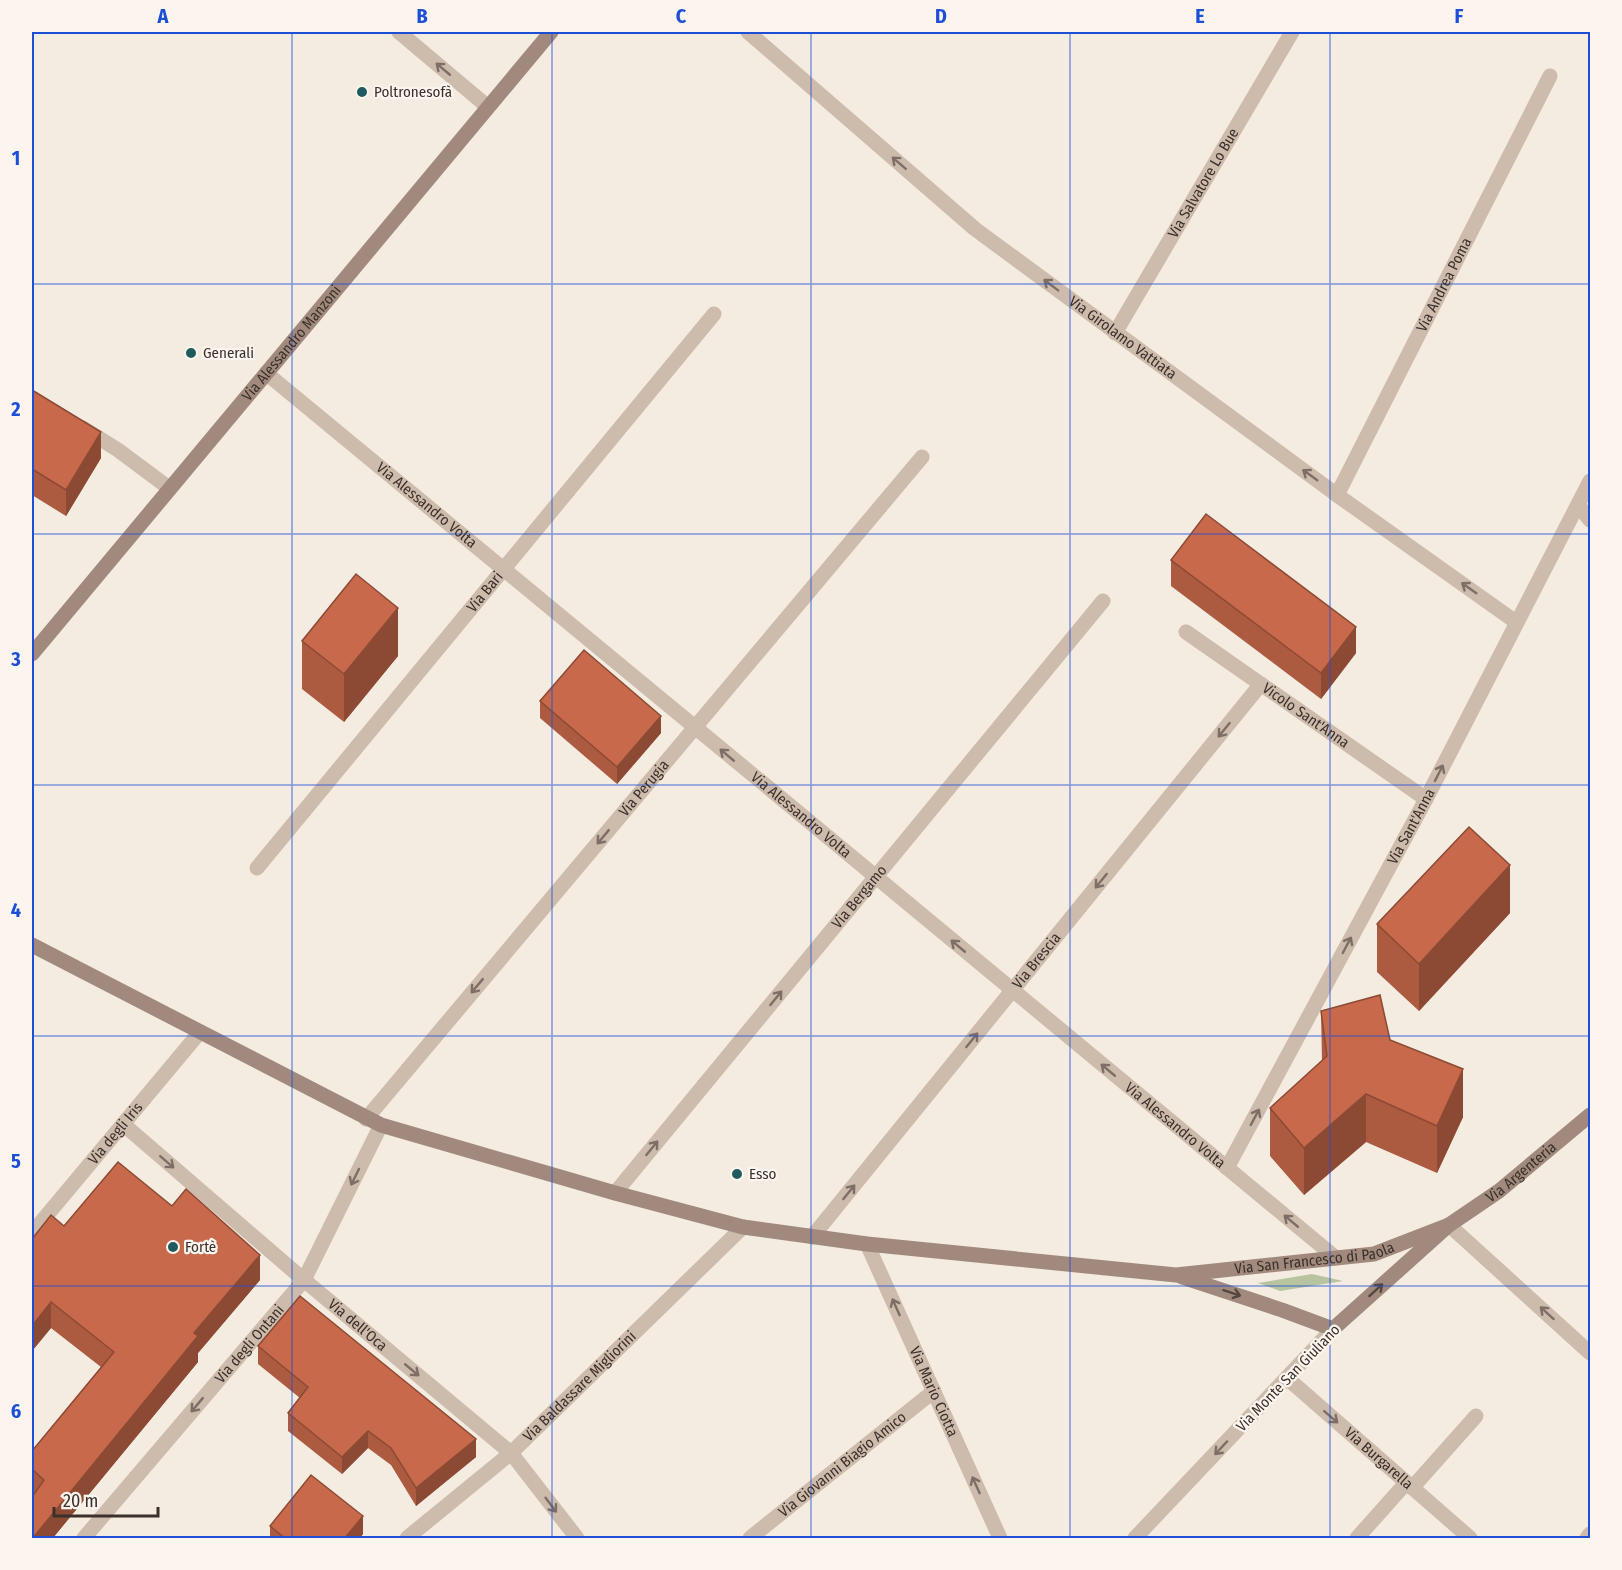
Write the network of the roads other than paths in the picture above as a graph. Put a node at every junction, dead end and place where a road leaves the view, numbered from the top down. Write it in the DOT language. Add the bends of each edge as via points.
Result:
graph roads {
  1 [pos="399,32"];
  2 [pos="551,32"];
  3 [pos="748,32"];
  4 [pos="1292,32"];
  5 [pos="1550,76"];
  6 [pos="488,107"];
  7 [pos="714,314"];
  8 [pos="1115,333"];
  9 [pos="266,373"];
  10 [pos="70,420"];
  11 [pos="922,457"];
  12 [pos="1590,481"];
  13 [pos="170,488"];
  14 [pos="1337,495"];
  15 [pos="1578,505"];
  16 [pos="1590,520"];
  17 [pos="505,569"];
  18 [pos="1103,602"];
  19 [pos="1516,622"];
  20 [pos="1186,632"];
  21 [pos="32,654"];
  22 [pos="1261,684"];
  23 [pos="694,728"];
  24 [pos="1426,799"];
  25 [pos="257,868"];
  26 [pos="875,878"];
  27 [pos="32,945"];
  28 [pos="1012,991"];
  29 [pos="200,1032"];
  30 [pos="1590,1115"];
  31 [pos="374,1122"];
  32 [pos="123,1124"];
  33 [pos="1227,1168"];
  34 [pos="615,1193"];
  35 [pos="1449,1225"];
  36 [pos="743,1227"];
  37 [pos="32,1233"];
  38 [pos="813,1237"];
  39 [pos="867,1244"];
  40 [pos="1336,1258"];
  41 [pos="1176,1275"];
  42 [pos="304,1280"];
  43 [pos="1333,1329"];
  44 [pos="1590,1353"];
  45 [pos="1287,1378"];
  46 [pos="934,1391"];
  47 [pos="1476,1416"];
  48 [pos="512,1454"];
  49 [pos="1409,1485"];
  50 [pos="1590,1534"];
  51 [pos="84,1539"];
  52 [pos="407,1539"];
  53 [pos="577,1539"];
  54 [pos="750,1539"];
  55 [pos="1000,1539"];
  56 [pos="1135,1539"];
  57 [pos="1357,1539"];
  58 [pos="1470,1539"];
  59 [pos="1587,1539"];
  6 -- 1 [label="street, one-way"];
  2 -- 6 [label="main road, Via Alessandro Manzoni"];
  8 -- 3 [label="street, Via Girolamo Vattiata, one-way" via="975,228"];
  4 -- 8 [label="street, Via Salvatore Lo Bue"];
  5 -- 14 [label="street, Via Andrea Poma"];
  6 -- 9 [label="main road, Via Alessandro Manzoni"];
  7 -- 17 [label="street, Via Bari"];
  14 -- 8 [label="street, Via Girolamo Vattiata, one-way"];
  9 -- 13 [label="main road, Via Alessandro Manzoni"];
  9 -- 17 [label="street, Via Alessandro Volta"];
  10 -- 13 [label="street"];
  11 -- 23 [label="street, Via Perugia"];
  12 -- 15 [label="street, Via Sant'Anna"];
  13 -- 21 [label="main road, Via Alessandro Manzoni"];
  19 -- 14 [label="street, Via Girolamo Vattiata, one-way"];
  15 -- 16 [label="street"];
  15 -- 19 [label="street, Via Sant'Anna"];
  17 -- 23 [label="street, Via Alessandro Volta"];
  17 -- 25 [label="street, Via Bari"];
  18 -- 26 [label="street, Via Bergamo"];
  24 -- 19 [label="street, Via Sant'Anna, one-way"];
  20 -- 22 [label="street, Vicolo Sant'Anna"];
  22 -- 24 [label="street, Vicolo Sant'Anna"];
  22 -- 28 [label="street, Via Brescia, one-way"];
  26 -- 23 [label="street, Via Alessandro Volta, one-way"];
  23 -- 31 [label="street, Via Perugia, one-way"];
  33 -- 24 [label="street, Via Sant'Anna, one-way"];
  28 -- 26 [label="street, Via Alessandro Volta, one-way"];
  34 -- 26 [label="street, Via Bergamo, one-way"];
  27 -- 29 [label="main road"];
  33 -- 28 [label="street, Via Alessandro Volta, one-way"];
  38 -- 28 [label="street, Via Brescia, one-way"];
  29 -- 31 [label="main road"];
  29 -- 32 [label="street, Via degli Iris"];
  30 -- 35 [label="main road, Via Argenteria" via="1499,1191"];
  31 -- 34 [label="main road"];
  31 -- 42 [label="street, Via degli Ontani, one-way"];
  32 -- 37 [label="street, Via degli Iris"];
  32 -- 42 [label="street, Via dell'Oca, one-way"];
  40 -- 33 [label="street, Via Alessandro Volta, one-way"];
  34 -- 36 [label="main road"];
  35 -- 40 [label="main road, Via San Francesco di Paola" via="1374,1254"];
  43 -- 35 [label="main road, Via Monte San Giuliano, one-way"];
  44 -- 35 [label="street, one-way"];
  36 -- 38 [label="main road"];
  36 -- 48 [label="street, Via Baldassare Migliorini"];
  38 -- 39 [label="main road"];
  39 -- 41 [label="main road"];
  46 -- 39 [label="street, Via Mario Ciotta, one-way"];
  40 -- 41 [label="main road, Via San Francesco di Paola"];
  41 -- 43 [label="main road, one-way"];
  42 -- 48 [label="street, Via dell'Oca, one-way"];
  42 -- 51 [label="street, Via degli Ontani, one-way"];
  43 -- 45 [label="street, Via Monte San Giuliano"];
  45 -- 49 [label="street, Via Burgarella, one-way"];
  45 -- 56 [label="street, Via Monte San Giuliano, one-way"];
  46 -- 54 [label="street, Via Giovanni Biagio Amico"];
  55 -- 46 [label="street, Via Mario Ciotta, one-way"];
  47 -- 49 [label="street"];
  48 -- 52 [label="street, Via Baldassare Migliorini"];
  48 -- 53 [label="street, Via dell'Oca, one-way"];
  49 -- 57 [label="street"];
  49 -- 58 [label="street, Via Burgarella"];
  50 -- 59 [label="street"];
}
